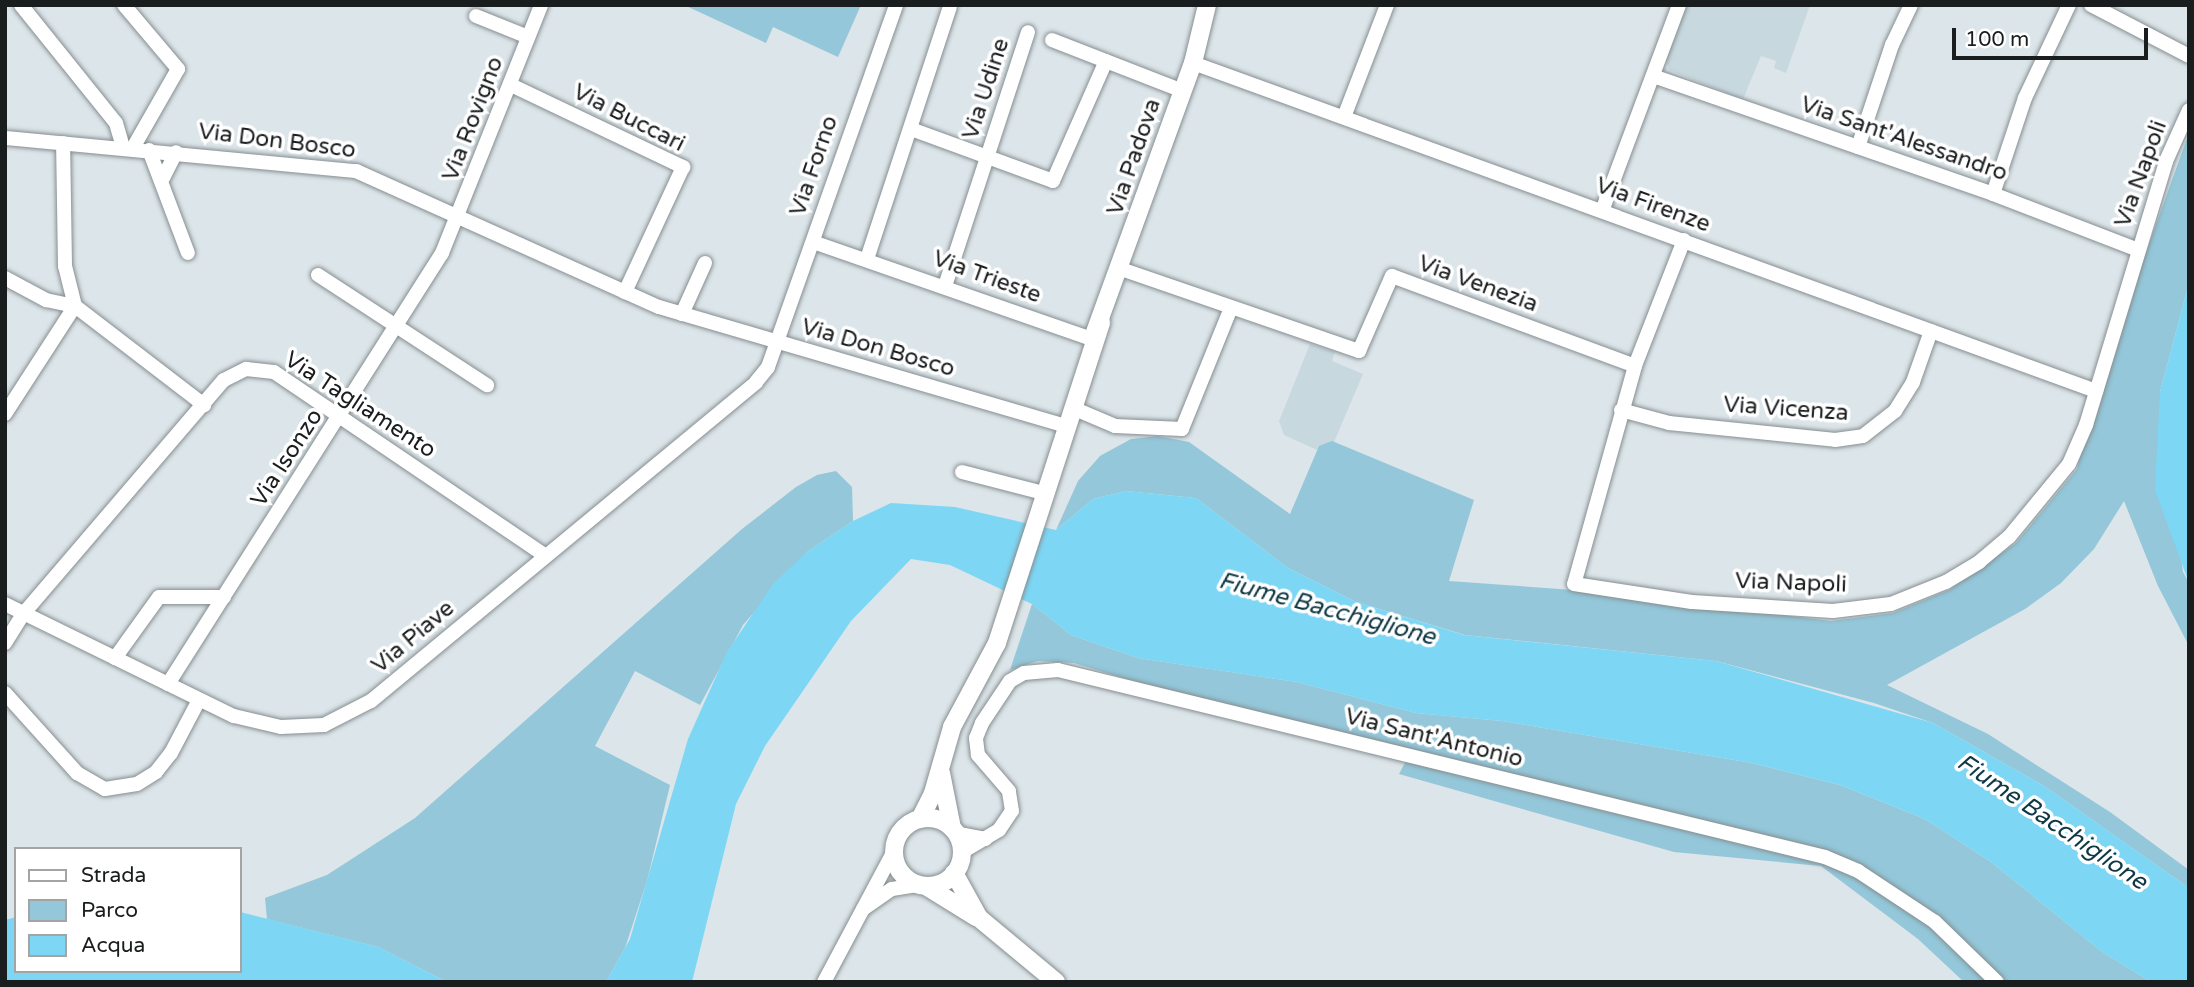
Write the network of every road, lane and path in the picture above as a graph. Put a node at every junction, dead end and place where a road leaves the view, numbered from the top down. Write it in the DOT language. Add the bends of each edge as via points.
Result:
graph roads {
  1 [pos="21,5"];
  2 [pos="124,5"];
  3 [pos="541,5"];
  4 [pos="897,5"];
  5 [pos="1207,5"];
  6 [pos="1679,5"];
  7 [pos="1910,5"];
  8 [pos="2069,5"];
  9 [pos="2091,5"];
  10 [pos="1383,6"];
  11 [pos="950,7"];
  12 [pos="476,16"];
  13 [pos="1028,32"];
  14 [pos="528,37"];
  15 [pos="1052,40"];
  16 [pos="2189,56"];
  17 [pos="1106,61"];
  18 [pos="1193,63"];
  19 [pos="1653,76"];
  20 [pos="511,85"];
  21 [pos="1183,91"];
  22 [pos="2189,110"];
  23 [pos="1345,117"];
  24 [pos="911,129"];
  25 [pos="5,138"];
  26 [pos="63,143"];
  27 [pos="1858,147"];
  28 [pos="128,148"];
  29 [pos="149,150"];
  30 [pos="176,152"];
  31 [pos="988,159"];
  32 [pos="163,178"];
  33 [pos="1993,194"];
  34 [pos="1602,211"];
  35 [pos="459,216"];
  36 [pos="1684,240"];
  37 [pos="813,242"];
  38 [pos="2137,250"];
  39 [pos="188,253"];
  40 [pos="867,260"];
  41 [pos="705,263"];
  42 [pos="1121,269"];
  43 [pos="318,275"];
  44 [pos="5,278"];
  45 [pos="944,286"];
  46 [pos="625,292"];
  47 [pos="75,306"];
  48 [pos="1231,308"];
  49 [pos="682,314"];
  50 [pos="1101,322"];
  51 [pos="397,324"];
  52 [pos="1931,331"];
  53 [pos="1091,339"];
  54 [pos="778,343"];
  55 [pos="1635,366"];
  56 [pos="487,385"];
  57 [pos="2096,391"];
  58 [pos="204,405"];
  59 [pos="1076,409"];
  60 [pos="1621,410"];
  61 [pos="5,414"];
  62 [pos="341,415"];
  63 [pos="1062,425"];
  64 [pos="962,472"];
  65 [pos="1043,493"];
  66 [pos="546,556"];
  67 [pos="224,597"];
  68 [pos="5,604"];
  69 [pos="24,612"];
  70 [pos="5,643"];
  71 [pos="115,658"];
  72 [pos="168,684"];
  73 [pos="5,693"];
  74 [pos="199,700"];
  75 [pos="941,770"];
  76 [pos="919,819"];
  77 [pos="954,831"];
  78 [pos="987,838"];
  79 [pos="894,851"];
  80 [pos="962,852"];
  81 [pos="954,873"];
  82 [pos="921,885"];
  83 [pos="862,910"];
  84 [pos="979,918"];
  85 [pos="824,982"];
  86 [pos="1056,982"];
  87 [pos="1997,982"];
  1 -- 28 [label="street" via="116,123"];
  2 -- 28 [label="street" via="178,69"];
  3 -- 14 [label="street, Via Rovigno"];
  4 -- 37 [label="street, Via Forno"];
  5 -- 18 [label="main road, Via Padova"];
  6 -- 19 [label="street"];
  7 -- 27 [label="street"];
  8 -- 33 [label="street" via="2025,97"];
  9 -- 16 [label="street"];
  10 -- 23 [label="street"];
  11 -- 24 [label="street"];
  12 -- 14 [label="street, Via Rovigno"];
  13 -- 31 [label="street, Via Udine"];
  14 -- 20 [label="street, Via Rovigno"];
  15 -- 17 [label="street"];
  17 -- 21 [label="street"];
  17 -- 31 [label="street, Via Udine" via="1052,181"];
  18 -- 21 [label="main road, Via Padova"];
  18 -- 23 [label="street, Via Firenze"];
  19 -- 27 [label="street, Via Sant'Alessandro"];
  19 -- 34 [label="street"];
  20 -- 35 [label="street, Via Rovigno"];
  20 -- 46 [label="street, Via Buccari" via="683,167"];
  21 -- 42 [label="main road, Via Padova"];
  22 -- 38 [label="street, Via Napoli" via="2166,161"];
  23 -- 34 [label="street, Via Firenze"];
  24 -- 31 [label="street"];
  24 -- 40 [label="street"];
  25 -- 26 [label="street, Via Don Bosco"];
  26 -- 28 [label="street, Via Don Bosco"];
  26 -- 47 [label="street" via="65,267"];
  27 -- 33 [label="street, Via Sant'Alessandro"];
  28 -- 29 [label="street, Via Don Bosco"];
  29 -- 30 [label="street, Via Don Bosco"];
  29 -- 32 [label="street"];
  30 -- 32 [label="street"];
  30 -- 35 [label="street, Via Don Bosco" via="356,171"];
  31 -- 45 [label="street, Via Udine"];
  32 -- 39 [label="street"];
  33 -- 38 [label="street, Via Sant'Alessandro"];
  34 -- 36 [label="street, Via Firenze"];
  35 -- 46 [label="street, Via Don Bosco"];
  35 -- 51 [label="street, Via Isonzo" via="442,253"];
  36 -- 52 [label="street, Via Firenze"];
  36 -- 55 [label="street, Via Napoli"];
  37 -- 40 [label="street, Via Trieste"];
  37 -- 54 [label="street, Via Forno"];
  38 -- 57 [label="street, Via Napoli"];
  40 -- 45 [label="street, Via Trieste"];
  41 -- 49 [label="street"];
  42 -- 48 [label="street, Via Venezia"];
  42 -- 50 [label="main road, Via Padova"];
  43 -- 51 [label="street"];
  44 -- 47 [label="street" via="46,300"];
  45 -- 53 [label="street, Via Trieste"];
  46 -- 49 [label="street, Via Don Bosco"];
  47 -- 58 [label="street"];
  47 -- 61 [label="street"];
  48 -- 55 [label="street, Via Venezia" via="1359,351 1392,276"];
  48 -- 59 [label="street" via="1182,429 1115,426"];
  49 -- 54 [label="street, Via Don Bosco"];
  50 -- 53 [label="main road, Via Padova"];
  50 -- 59 [label="main road, Via Padova"];
  51 -- 56 [label="street"];
  51 -- 62 [label="street, Via Isonzo"];
  52 -- 57 [label="street, Via Firenze"];
  52 -- 60 [label="street, Via Vicenza" via="1913,382 1895,411 1863,436 1835,440 1670,423"];
  53 -- 63 [label="main road, Via Padova"];
  54 -- 63 [label="street, Via Don Bosco"];
  54 -- 66 [label="street, Via Piave" via="756,382"];
  55 -- 60 [label="street, Via Napoli"];
  57 -- 60 [label="street, Via Napoli" via="2076,451 2060,478 1989,554 1946,582 1891,604 1833,611 1692,602 1574,584"];
  58 -- 62 [label="street, Via Tagliamento" via="224,380 246,369 274,372"];
  58 -- 69 [label="street, Via Tagliamento"];
  59 -- 65 [label="main road, Via Padova"];
  62 -- 66 [label="street, Via Tagliamento"];
  62 -- 67 [label="street, Via Isonzo"];
  63 -- 65 [label="main road, Via Padova"];
  64 -- 65 [label="street"];
  65 -- 75 [label="main road" via="997,643 953,727"];
  66 -- 74 [label="street, Via Piave" via="371,701 324,724 281,727 234,716"];
  67 -- 71 [label="street" via="159,597"];
  67 -- 72 [label="street, Via Isonzo"];
  68 -- 69 [label="street, Via Piave"];
  69 -- 70 [label="street, Via Tagliamento"];
  69 -- 71 [label="street, Via Piave"];
  71 -- 72 [label="street, Via Piave"];
  72 -- 74 [label="street, Via Piave"];
  73 -- 74 [label="street" via="77,773 105,789 137,784 156,772"];
  75 -- 76 [label="main road"];
  75 -- 77 [label="main road"];
  76 -- 77 [label="main road" via="937,820"];
  76 -- 79 [label="main road" via="904,828"];
  77 -- 78 [label="street" via="970,839"];
  77 -- 80 [label="main road"];
  78 -- 80 [label="street, Via Sant'Antonio"];
  78 -- 87 [label="street, Via Sant'Antonio" via="1007,821 1012,801 978,755 976,738 1010,681 1045,670 1100,678 1825,857 1858,871 1935,922"];
  79 -- 82 [label="main road" via="900,872"];
  79 -- 83 [label="street"];
  80 -- 81 [label="main road"];
  81 -- 82 [label="main road" via="942,883"];
  81 -- 84 [label="main road"];
  82 -- 83 [label="street" via="892,889"];
  82 -- 84 [label="main road"];
  83 -- 85 [label="street"];
  84 -- 86 [label="main road"];
}
